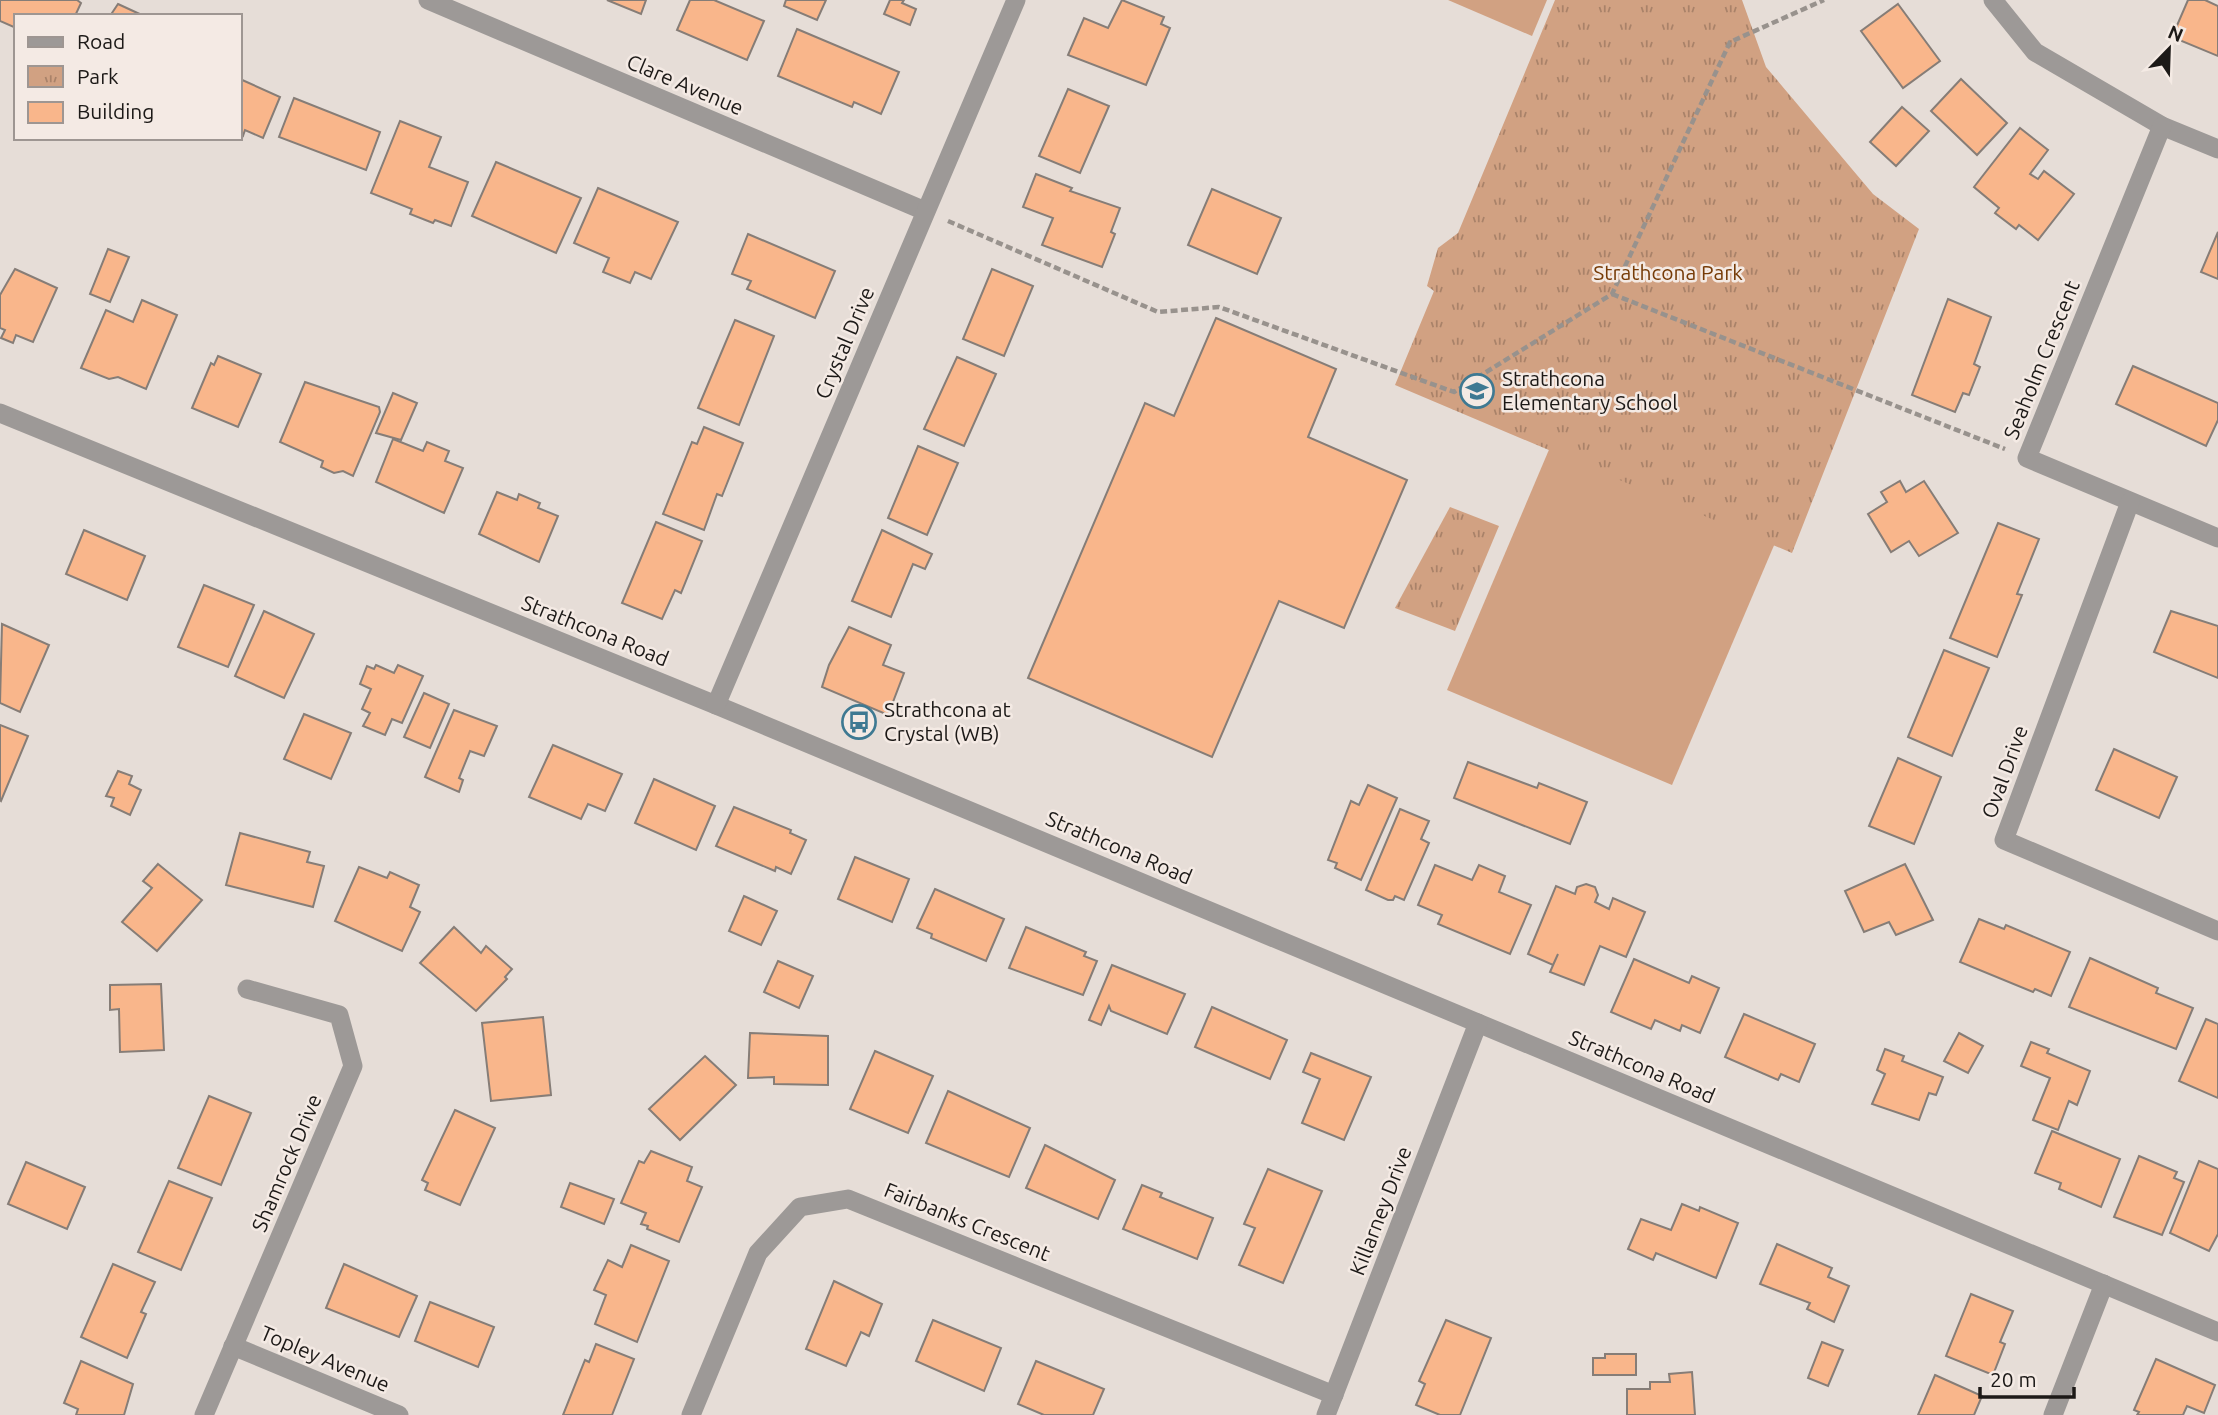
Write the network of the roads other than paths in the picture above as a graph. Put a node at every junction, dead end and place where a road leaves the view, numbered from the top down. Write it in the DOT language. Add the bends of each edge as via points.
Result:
graph roads {
  1 [pos="428,0"];
  2 [pos="1016,0"];
  3 [pos="1993,0"];
  4 [pos="2162,126"];
  5 [pos="2218,149"];
  6 [pos="925,211"];
  7 [pos="2,418"];
  8 [pos="2130,502"];
  9 [pos="2218,538"];
  10 [pos="716,705"];
  11 [pos="2218,931"];
  12 [pos="247,989"];
  13 [pos="1478,1023"];
  14 [pos="2104,1284"];
  15 [pos="2218,1332"];
  16 [pos="233,1346"];
  17 [pos="1334,1395"];
  18 [pos="204,1415"];
  19 [pos="399,1415"];
  20 [pos="691,1415"];
  21 [pos="1326,1415"];
  22 [pos="2053,1415"];
  1 -- 6 [label="street, Clare Avenue"];
  2 -- 6 [label="street, Crystal Drive"];
  3 -- 4 [label="street" via="2035,52"];
  4 -- 5 [label="street"];
  4 -- 8 [label="street, Seaholm Crescent" via="2027,458"];
  6 -- 10 [label="street, Crystal Drive"];
  7 -- 10 [label="street, Strathcona Road"];
  8 -- 9 [label="street, Seaholm Crescent"];
  8 -- 11 [label="street, Oval Drive" via="2004,840"];
  10 -- 13 [label="street, Strathcona Road"];
  12 -- 16 [label="street, Shamrock Drive" via="339,1015 353,1066"];
  13 -- 14 [label="street, Strathcona Road"];
  13 -- 17 [label="street, Killarney Drive"];
  14 -- 15 [label="street, Strathcona Road"];
  14 -- 22 [label="street"];
  16 -- 18 [label="street, Shamrock Drive"];
  16 -- 19 [label="street, Topley Avenue"];
  17 -- 20 [label="street, Fairbanks Crescent" via="848,1199 800,1207 758,1253"];
  17 -- 21 [label="street, Killarney Drive"];
}
